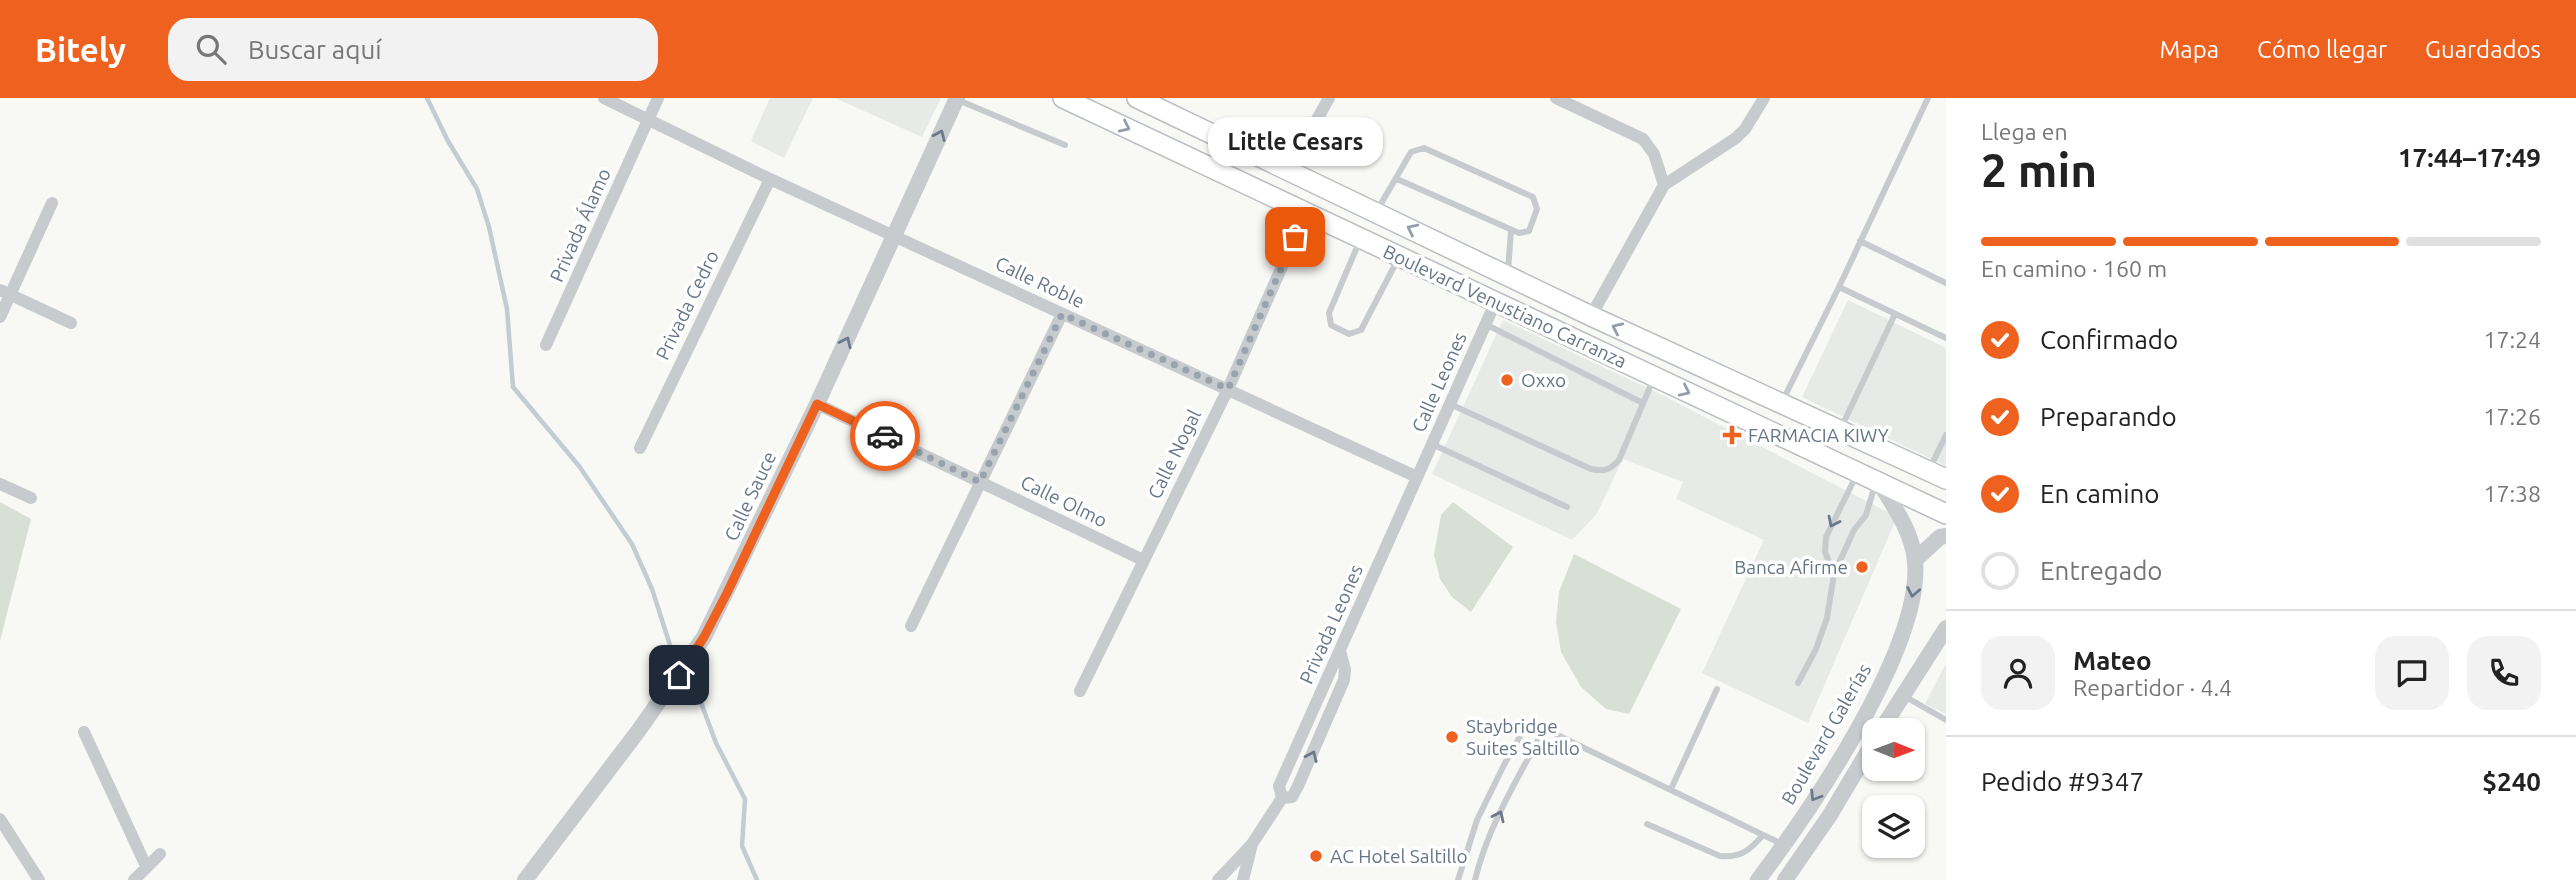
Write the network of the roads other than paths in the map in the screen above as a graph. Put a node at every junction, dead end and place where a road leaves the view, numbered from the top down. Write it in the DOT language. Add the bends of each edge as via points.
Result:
graph roads {
  1 [pos="604,98"];
  2 [pos="658,98"];
  3 [pos="1063,98"];
  4 [pos="1137,98"];
  5 [pos="1329,98"];
  6 [pos="1556,98"];
  7 [pos="1764,98"];
  8 [pos="1928,98"];
  9 [pos="957,99"];
  10 [pos="648,120"];
  11 [pos="1065,145"];
  12 [pos="1288,171"];
  13 [pos="770,179"];
  14 [pos="1397,179"];
  15 [pos="1664,185"];
  16 [pos="52,203"];
  17 [pos="1306,212"];
  18 [pos="1377,212"];
  19 [pos="1511,231"];
  20 [pos="895,236"];
  21 [pos="1361,238"];
  22 [pos="1860,241"];
  23 [pos="1400,256"];
  24 [pos="1508,275"];
  25 [pos="1946,283"];
  26 [pos="1839,287"];
  27 [pos="5,293"];
  28 [pos="1496,302"];
  29 [pos="1062,314"];
  30 [pos="1895,314"];
  31 [pos="1591,316"];
  32 [pos="0,317"];
  33 [pos="71,323"];
  34 [pos="1485,324"];
  35 [pos="1946,338"];
  36 [pos="546,345"];
  37 [pos="1655,377"];
  38 [pos="1228,389"];
  39 [pos="1643,403"];
  40 [pos="1781,403"];
  41 [pos="817,404"];
  42 [pos="1450,404"];
  43 [pos="1839,430"];
  44 [pos="1946,435"];
  45 [pos="1432,444"];
  46 [pos="640,448"];
  47 [pos="1857,473"];
  48 [pos="1937,475"];
  49 [pos="1417,477"];
  50 [pos="980,482"];
  51 [pos="1878,483"];
  52 [pos="0,484"];
  53 [pos="31,498"];
  54 [pos="1567,507"];
  55 [pos="1946,514"];
  56 [pos="1946,536"];
  57 [pos="1143,560"];
  58 [pos="1915,561"];
  59 [pos="1834,574"];
  60 [pos="911,626"];
  61 [pos="1946,628"];
  62 [pos="1340,651"];
  63 [pos="1798,683"];
  64 [pos="1717,689"];
  65 [pos="1080,691"];
  66 [pos="1902,695"];
  67 [pos="1888,718"];
  68 [pos="1946,720"];
  69 [pos="1544,729"];
  70 [pos="83,732"];
  71 [pos="1862,761"];
  72 [pos="1671,789"];
  73 [pos="1280,792"];
  74 [pos="0,819"];
  75 [pos="1647,824"];
  76 [pos="1763,835"];
  77 [pos="1252,844"];
  78 [pos="1784,845"];
  79 [pos="160,854"];
  80 [pos="146,866"];
  81 [pos="39,880"];
  82 [pos="134,880"];
  83 [pos="525,880"];
  84 [pos="1218,880"];
  85 [pos="1243,880"];
  86 [pos="1458,880"];
  87 [pos="1475,880"];
  88 [pos="1758,880"];
  89 [pos="1785,880"];
  1 -- 10 [label="street, Calle Roble"];
  2 -- 10 [label="street, Privada Álamo"];
  3 -- 17 [label="main road, Boulevard Venustiano Carranza, one-way"];
  4 -- 12 [label="main road, Boulevard Venustiano Carranza"];
  5 -- 12 [label="street"];
  6 -- 15 [label="street" via="1643,139 1654,154"];
  7 -- 15 [label="street" via="1736,138"];
  8 -- 22 [label="lane"];
  9 -- 11 [label="lane"];
  20 -- 9 [label="street, Calle Sauce, one-way"];
  10 -- 13 [label="street, Calle Roble"];
  10 -- 36 [label="street, Privada Álamo"];
  12 -- 18 [label="main road, Boulevard Venustiano Carranza"];
  13 -- 20 [label="street, Calle Roble"];
  13 -- 46 [label="street, Privada Cedro"];
  14 -- 18 [label="lane"];
  14 -- 19 [label="lane"];
  14 -- 19 [label="lane" via="1411,152 1424,148 1532,197 1537,209 1529,231"];
  15 -- 31 [label="street"];
  16 -- 27 [label="street"];
  17 -- 21 [label="main road, Boulevard Venustiano Carranza"];
  17 -- 38 [label="street, Calle Nogal"];
  24 -- 18 [label="main road, Boulevard Venustiano Carranza, one-way"];
  19 -- 24 [label="lane"];
  20 -- 29 [label="street, Calle Roble"];
  41 -- 20 [label="street, Calle Sauce, one-way"];
  21 -- 23 [label="main road, Boulevard Venustiano Carranza"];
  21 -- 23 [label="lane" via="1328,316 1331,325 1349,334 1361,330"];
  22 -- 25 [label="lane"];
  22 -- 26 [label="lane"];
  23 -- 28 [label="main road, Boulevard Venustiano Carranza"];
  24 -- 31 [label="main road, Boulevard Venustiano Carranza"];
  26 -- 30 [label="lane"];
  26 -- 40 [label="lane"];
  27 -- 32 [label="street"];
  27 -- 33 [label="street"];
  28 -- 34 [label="street, Calle Leones"];
  28 -- 37 [label="main road, Boulevard Venustiano Carranza"];
  29 -- 38 [label="street, Calle Roble"];
  29 -- 50 [label="street"];
  30 -- 35 [label="lane"];
  30 -- 43 [label="lane"];
  40 -- 31 [label="main road, Boulevard Venustiano Carranza, one-way"];
  34 -- 39 [label="lane"];
  34 -- 42 [label="street, Calle Leones"];
  37 -- 39 [label="lane"];
  37 -- 47 [label="main road, Boulevard Venustiano Carranza, one-way"];
  38 -- 49 [label="street, Calle Roble"];
  38 -- 57 [label="street, Calle Nogal"];
  39 -- 42 [label="lane" via="1619,460 1611,469 1601,471"];
  40 -- 43 [label="main road, Boulevard Venustiano Carranza"];
  41 -- 50 [label="street, Calle Olmo"];
  41 -- 83 [label="street, Calle Sauce" via="693,657"];
  42 -- 45 [label="street, Calle Leones"];
  43 -- 48 [label="main road, Boulevard Venustiano Carranza"];
  44 -- 48 [label="lane"];
  45 -- 49 [label="street, Calle Leones"];
  45 -- 54 [label="lane"];
  47 -- 51 [label="main road, Boulevard Venustiano Carranza"];
  47 -- 59 [label="lane, one-way" via="1826,537 1825,552"];
  49 -- 62 [label="street, Privada Leones"];
  50 -- 57 [label="street, Calle Olmo"];
  50 -- 60 [label="street"];
  51 -- 55 [label="main road, Boulevard Venustiano Carranza"];
  51 -- 58 [label="street, Boulevard Galerías" via="1901,516"];
  51 -- 59 [label="lane"];
  52 -- 53 [label="street"];
  56 -- 58 [label="street"];
  57 -- 65 [label="street, Calle Nogal"];
  58 -- 78 [label="street, Boulevard Galerías, one-way" via="1910,608 1877,695"];
  59 -- 63 [label="lane" via="1827,618"];
  61 -- 66 [label="street"];
  62 -- 73 [label="street, Privada Leones"];
  73 -- 62 [label="street, one-way" via="1292,797 1344,681"];
  64 -- 72 [label="lane"];
  66 -- 67 [label="street"];
  66 -- 68 [label="lane"];
  69 -- 72 [label="lane"];
  69 -- 86 [label="lane" via="1534,726 1523,731 1477,820"];
  87 -- 69 [label="lane, one-way" via="1499,814"];
  70 -- 80 [label="street"];
  71 -- 89 [label="street"];
  72 -- 76 [label="lane"];
  73 -- 77 [label="street"];
  74 -- 81 [label="street"];
  75 -- 76 [label="lane" via="1730,857 1744,853"];
  76 -- 78 [label="lane"];
  77 -- 84 [label="street"];
  77 -- 85 [label="street"];
  78 -- 88 [label="street, Boulevard Galerías"];
  79 -- 80 [label="street"];
  80 -- 82 [label="street"];
}
